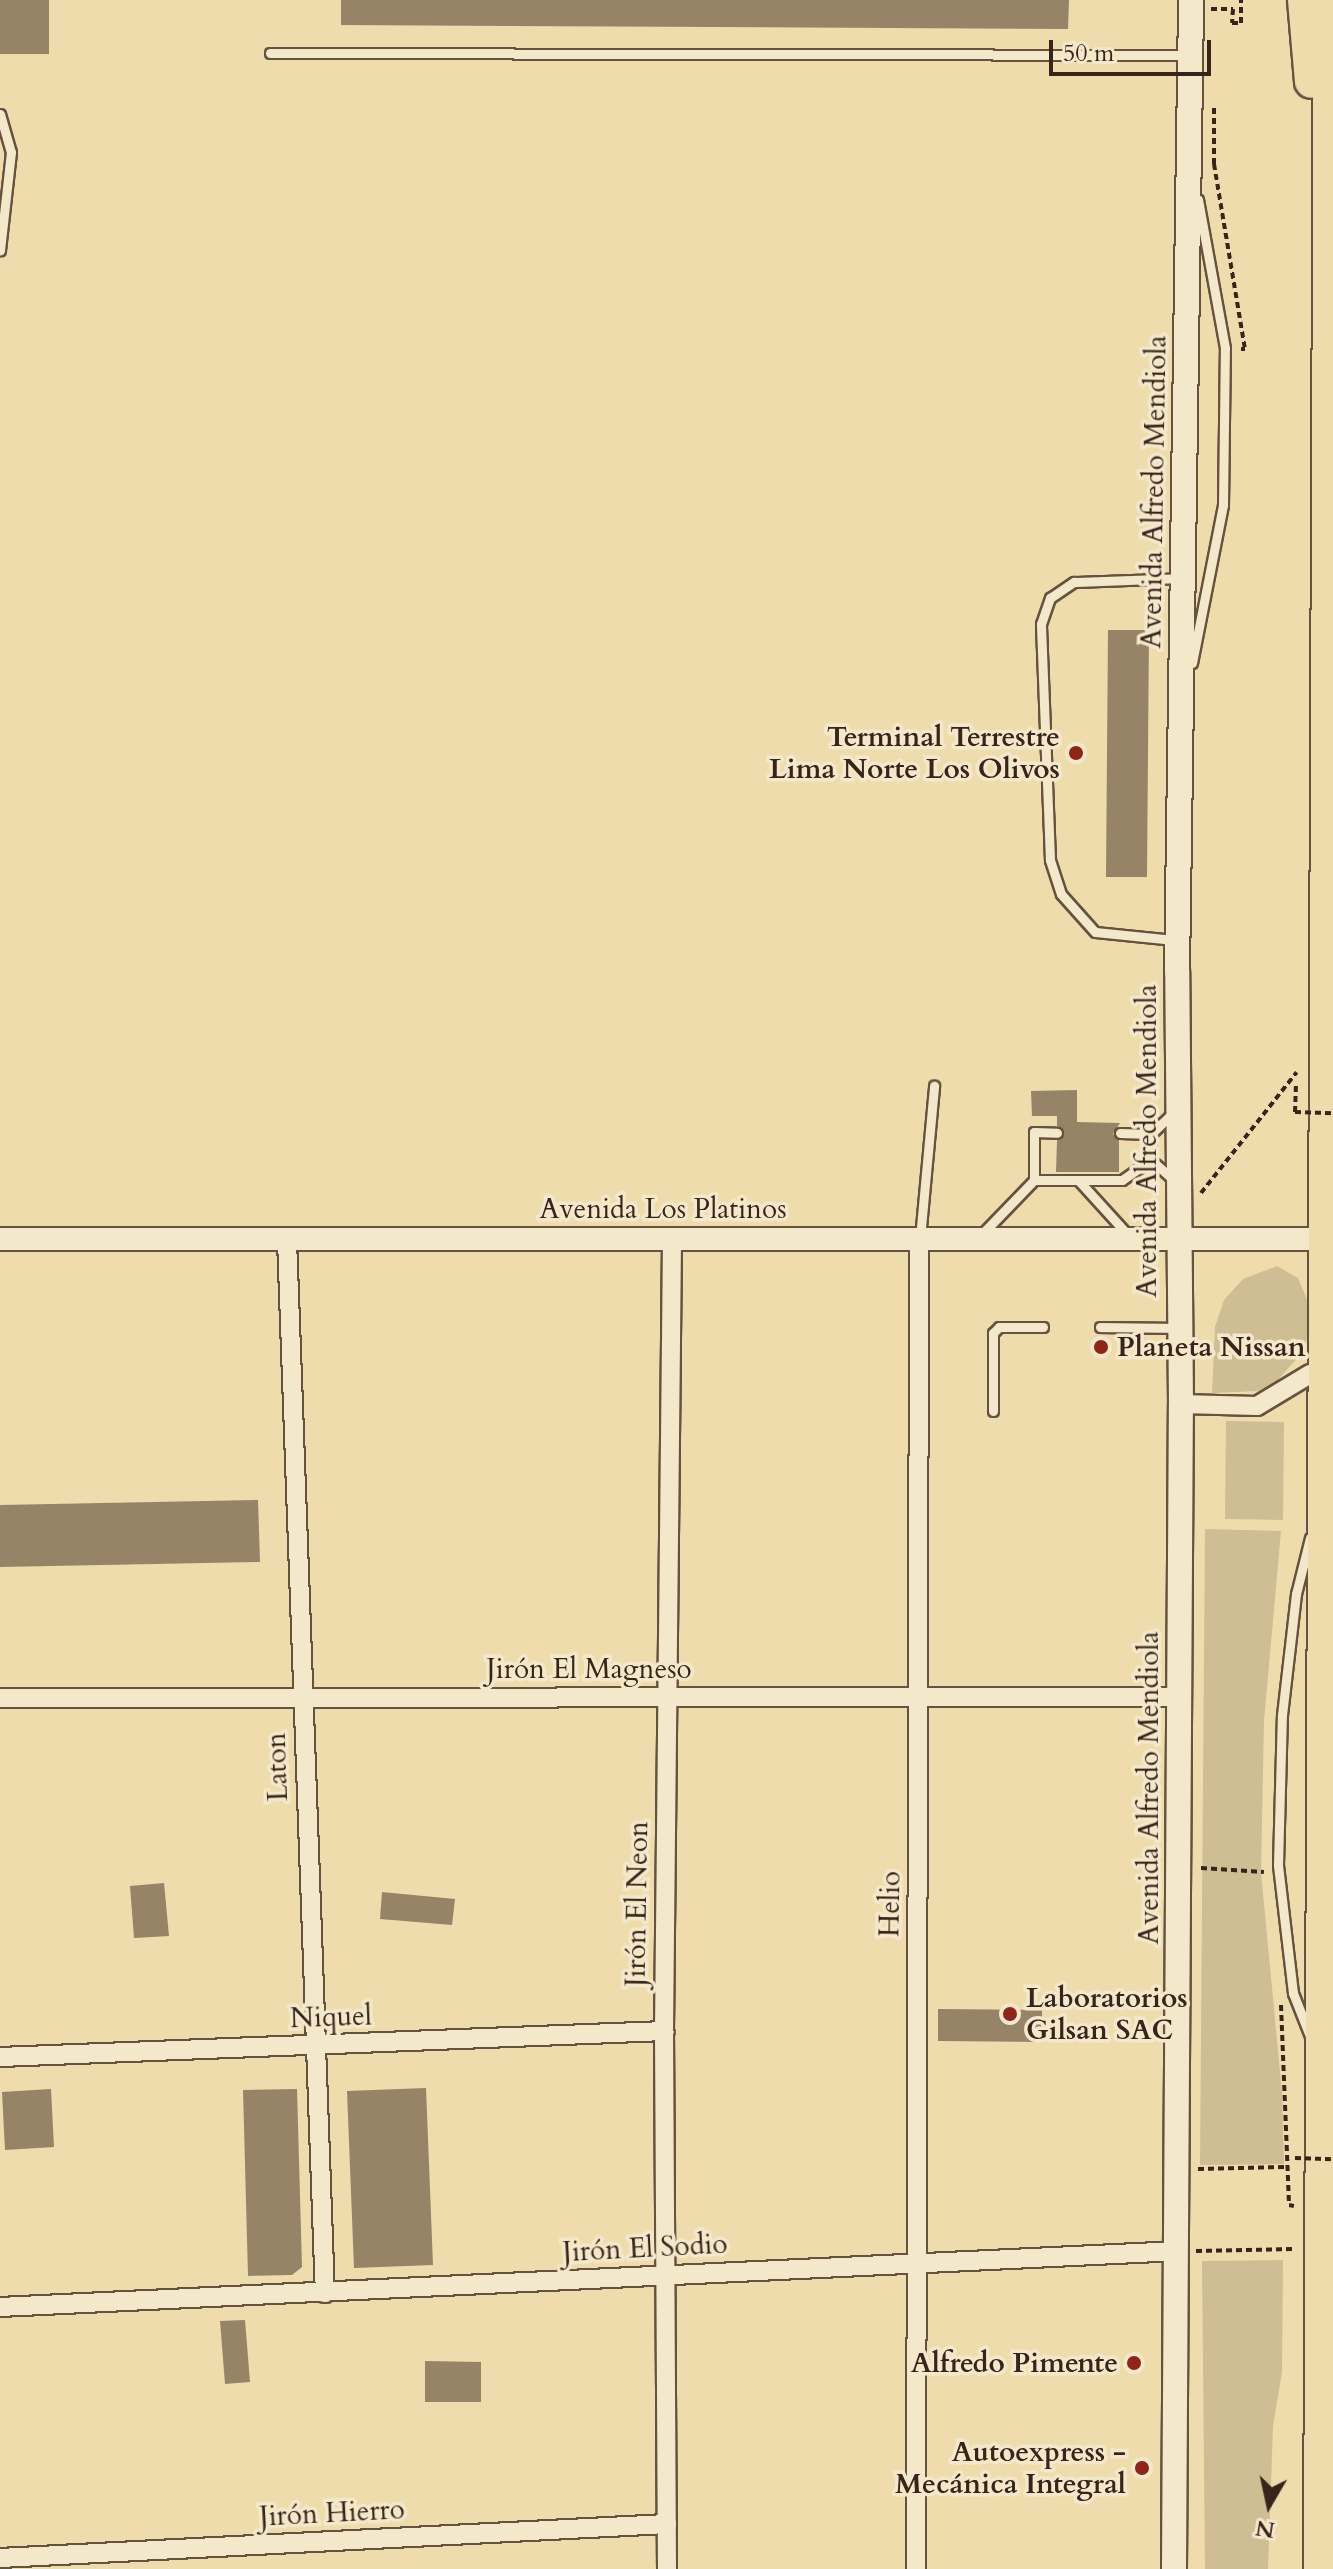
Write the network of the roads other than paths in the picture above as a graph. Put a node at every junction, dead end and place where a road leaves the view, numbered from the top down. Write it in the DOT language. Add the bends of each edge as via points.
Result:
graph roads {
  1 [pos="1304,0"];
  2 [pos="1330,0"];
  3 [pos="1196,4"];
  4 [pos="270,53"];
  5 [pos="1190,55"];
  6 [pos="0,114"];
  7 [pos="1189,145"];
  8 [pos="0,250"];
  9 [pos="1329,276"];
  10 [pos="1183,578"];
  11 [pos="1181,718"];
  12 [pos="1178,940"];
  13 [pos="934,1086"];
  14 [pos="1177,1109"];
  15 [pos="1057,1133"];
  16 [pos="1120,1133"];
  17 [pos="1151,1134"];
  18 [pos="1151,1160"];
  19 [pos="1034,1180"];
  20 [pos="1079,1181"];
  21 [pos="1177,1183"];
  22 [pos="0,1239"];
  23 [pos="287,1239"];
  24 [pos="672,1239"];
  25 [pos="919,1239"];
  26 [pos="977,1239"];
  27 [pos="1131,1239"];
  28 [pos="1177,1239"];
  29 [pos="1326,1239"];
  30 [pos="1043,1327"];
  31 [pos="1100,1327"];
  32 [pos="1178,1328"];
  33 [pos="1310,1374"];
  34 [pos="1181,1404"];
  35 [pos="993,1411"];
  36 [pos="1324,1480"];
  37 [pos="667,1697"];
  38 [pos="920,1697"];
  39 [pos="1179,1697"];
  40 [pos="0,1698"];
  41 [pos="302,1698"];
  42 [pos="664,2031"];
  43 [pos="315,2046"];
  44 [pos="0,2057"];
  45 [pos="1321,2064"];
  46 [pos="1177,2251"];
  47 [pos="914,2264"];
  48 [pos="664,2275"];
  49 [pos="325,2293"];
  50 [pos="0,2307"];
  51 [pos="667,2524"];
  52 [pos="0,2558"];
  53 [pos="667,2569"];
  54 [pos="916,2569"];
  55 [pos="1174,2569"];
  56 [pos="1320,2569"];
  1 -- 9 [label="highway"];
  2 -- 9 [label="highway"];
  3 -- 5 [label="main road, Avenida Alfredo Mendiola"];
  4 -- 5 [label="lane"];
  5 -- 7 [label="main road, Avenida Alfredo Mendiola"];
  6 -- 8 [label="lane" via="11,152"];
  7 -- 10 [label="main road, Avenida Alfredo Mendiola"];
  7 -- 11 [label="lane" via="1225,348 1223,505"];
  9 -- 29 [label="highway"];
  10 -- 11 [label="main road, Avenida Alfredo Mendiola"];
  10 -- 12 [label="lane" via="1074,582 1050,598 1041,624 1050,860 1061,894 1095,932"];
  11 -- 12 [label="main road, Avenida Alfredo Mendiola"];
  12 -- 14 [label="main road, Avenida Alfredo Mendiola"];
  13 -- 25 [label="lane"];
  14 -- 17 [label="lane"];
  14 -- 21 [label="main road, Avenida Alfredo Mendiola"];
  15 -- 19 [label="lane" via="1034,1132"];
  16 -- 17 [label="lane"];
  17 -- 18 [label="lane"];
  18 -- 20 [label="lane" via="1122,1180"];
  18 -- 21 [label="lane"];
  19 -- 20 [label="lane"];
  19 -- 26 [label="lane"];
  20 -- 27 [label="lane"];
  21 -- 28 [label="main road, Avenida Alfredo Mendiola"];
  22 -- 23 [label="street, Avenida Los Platinos"];
  23 -- 24 [label="street, Avenida Los Platinos"];
  23 -- 41 [label="street, Laton"];
  24 -- 25 [label="street, Avenida Los Platinos"];
  24 -- 37 [label="street, Jirón El Neon"];
  25 -- 26 [label="street, Avenida Los Platinos"];
  25 -- 38 [label="street, Helio"];
  26 -- 27 [label="street, Avenida Los Platinos"];
  27 -- 28 [label="street, Avenida Los Platinos"];
  28 -- 29 [label="street, Avenida Los Platinos"];
  28 -- 32 [label="main road, Avenida Alfredo Mendiola"];
  29 -- 36 [label="highway"];
  30 -- 35 [label="lane" via="999,1327 993,1333"];
  31 -- 32 [label="lane"];
  32 -- 34 [label="main road, Avenida Alfredo Mendiola"];
  33 -- 34 [label="street" via="1257,1406"];
  34 -- 39 [label="main road, Avenida Alfredo Mendiola"];
  36 -- 45 [label="highway"];
  36 -- 45 [label="lane" via="1296,1594 1282,1715 1278,1865 1293,1993"];
  37 -- 38 [label="street, Jirón El Magneso"];
  37 -- 41 [label="street, Jirón El Magneso"];
  37 -- 42 [label="street, Jirón El Neon"];
  38 -- 39 [label="street, Jirón El Magneso"];
  38 -- 47 [label="street, Helio"];
  39 -- 46 [label="main road, Avenida Alfredo Mendiola"];
  40 -- 41 [label="street, Jirón El Magneso"];
  41 -- 43 [label="street, Laton"];
  42 -- 43 [label="street, Niquel"];
  42 -- 48 [label="street, Jirón El Neon"];
  43 -- 44 [label="street, Niquel"];
  43 -- 49 [label="street, Laton"];
  45 -- 56 [label="highway"];
  46 -- 47 [label="street, Jirón El Sodio"];
  46 -- 55 [label="main road, Avenida Alfredo Mendiola"];
  47 -- 48 [label="street, Jirón El Sodio"];
  47 -- 54 [label="street, Helio"];
  48 -- 49 [label="street, Jirón El Sodio"];
  48 -- 51 [label="street, Jirón El Neon"];
  49 -- 50 [label="street, Jirón El Sodio"];
  51 -- 52 [label="street, Jirón Hierro"];
  51 -- 53 [label="street, Jirón El Neon"];
}
